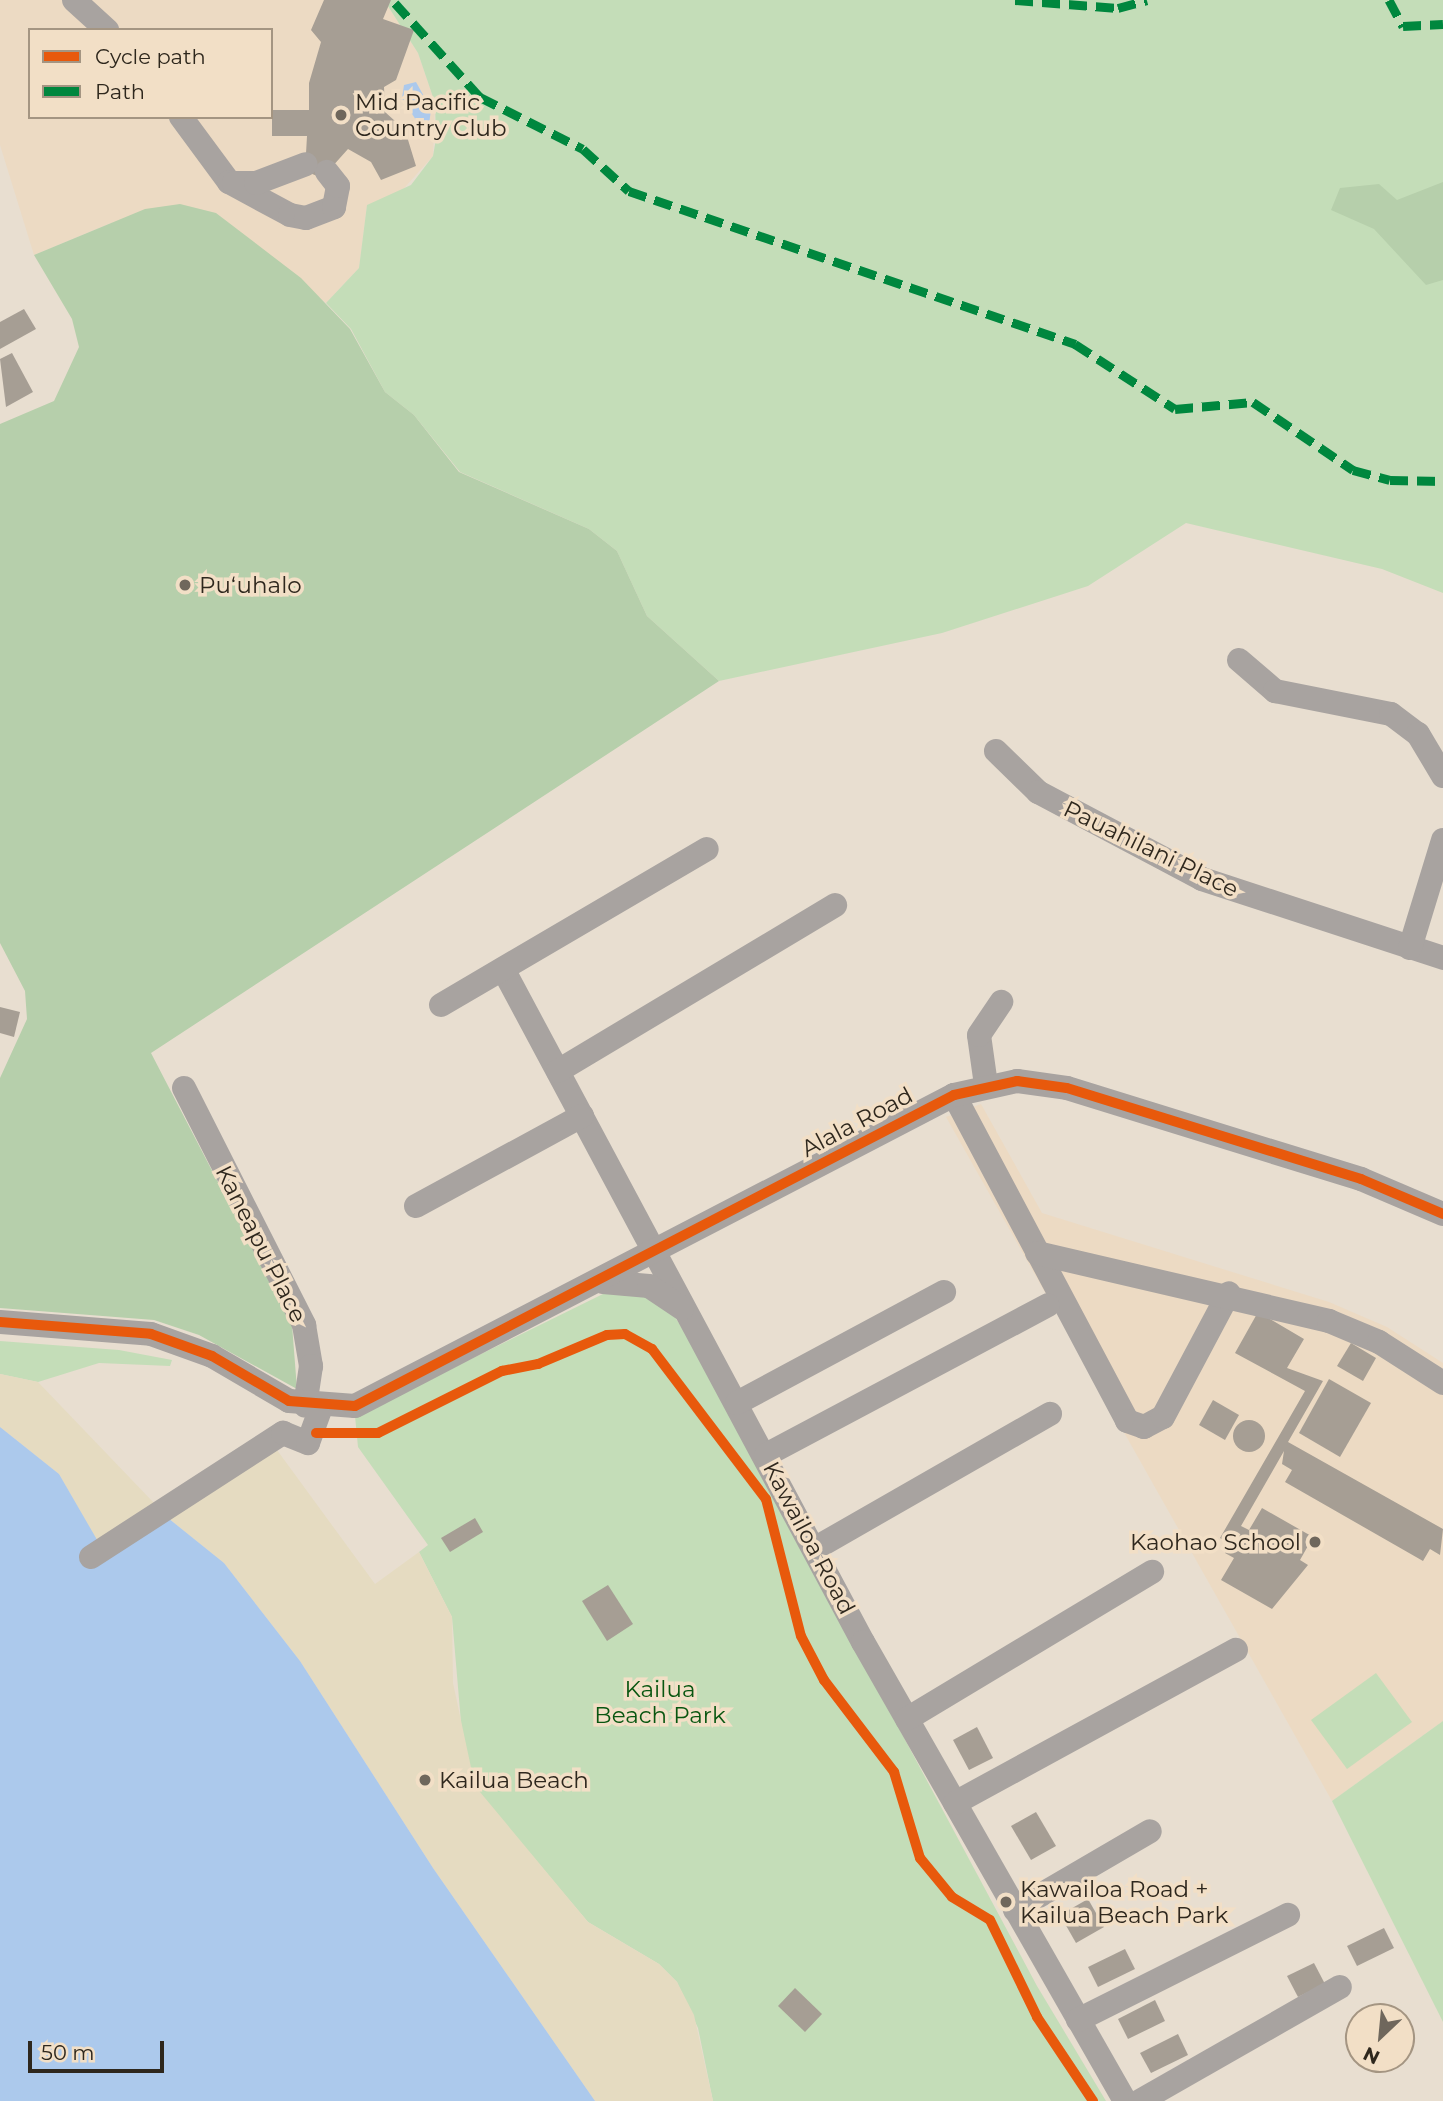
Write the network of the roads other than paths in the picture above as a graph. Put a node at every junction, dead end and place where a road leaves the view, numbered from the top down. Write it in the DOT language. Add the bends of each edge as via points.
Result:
graph roads {
  1 [pos="74,0"];
  2 [pos="105,28"];
  3 [pos="182,119"];
  4 [pos="306,169"];
  5 [pos="229,182"];
  6 [pos="280,205"];
  7 [pos="1240,660"];
  8 [pos="996,751"];
  9 [pos="1443,776"];
  10 [pos="1443,840"];
  11 [pos="707,849"];
  12 [pos="835,905"];
  13 [pos="1410,948"];
  14 [pos="1443,958"];
  15 [pos="503,969"];
  16 [pos="1001,1002"];
  17 [pos="441,1005"];
  18 [pos="558,1071"];
  19 [pos="986,1085"];
  20 [pos="184,1088"];
  21 [pos="954,1095"];
  22 [pos="582,1116"];
  23 [pos="416,1206"];
  24 [pos="1443,1214"];
  25 [pos="656,1252"];
  26 [pos="1037,1252"];
  27 [pos="593,1285"];
  28 [pos="944,1292"];
  29 [pos="1229,1293"];
  30 [pos="1048,1305"];
  31 [pos="688,1315"];
  32 [pos="0,1322"];
  33 [pos="1443,1383"];
  34 [pos="737,1403"];
  35 [pos="313,1407"];
  36 [pos="1050,1414"];
  37 [pos="766,1455"];
  38 [pos="814,1549"];
  39 [pos="91,1557"];
  40 [pos="1152,1572"];
  41 [pos="1236,1650"];
  42 [pos="907,1719"];
  43 [pos="955,1803"];
  44 [pos="1150,1830"];
  45 [pos="1015,1910"];
  46 [pos="1288,1915"];
  47 [pos="1340,1987"];
  48 [pos="1078,2020"];
  49 [pos="1125,2101"];
  50 [pos="1140,2101"];
  1 -- 2 [label="street"];
  3 -- 5 [label="street"];
  4 -- 5 [label="street" via="256,183"];
  4 -- 6 [label="street"];
  4 -- 6 [label="street" via="339,192 328,212 301,218"];
  5 -- 6 [label="street"];
  7 -- 9 [label="street" via="1251,677 1275,691 1391,714 1418,734"];
  8 -- 13 [label="street, Pauahilani Place" via="1038,792 1173,865 1264,902"];
  10 -- 13 [label="street"];
  11 -- 15 [label="street"];
  12 -- 18 [label="street"];
  13 -- 14 [label="street, Pauahilani Place"];
  15 -- 17 [label="street"];
  15 -- 18 [label="street, Kawailoa Road"];
  16 -- 19 [label="street" via="979,1035"];
  18 -- 22 [label="street, Kawailoa Road"];
  19 -- 21 [label="street, Alala Road"];
  19 -- 24 [label="street, Alala Road" via="1067,1088 1361,1179"];
  20 -- 35 [label="street, Kaneapu Place" via="304,1325"];
  21 -- 25 [label="street, Alala Road"];
  21 -- 26 [label="street"];
  22 -- 23 [label="street"];
  22 -- 25 [label="street, Kawailoa Road"];
  25 -- 27 [label="street, Alala Road"];
  25 -- 31 [label="street, Kawailoa Road"];
  26 -- 29 [label="street"];
  26 -- 29 [label="street" via="1123,1416 1137,1426 1163,1417"];
  27 -- 31 [label="street" via="621,1281 649,1286"];
  27 -- 35 [label="street, Alala Road" via="388,1394 355,1406"];
  28 -- 34 [label="street"];
  29 -- 33 [label="street" via="1354,1331"];
  30 -- 37 [label="street"];
  31 -- 34 [label="street, Kawailoa Road"];
  32 -- 35 [label="street" via="151,1334 194,1348"];
  34 -- 37 [label="street, Kawailoa Road"];
  35 -- 39 [label="street, Kaneapu Place" via="308,1443 284,1433"];
  36 -- 38 [label="street"];
  37 -- 38 [label="street, Kawailoa Road"];
  38 -- 42 [label="street, Kawailoa Road"];
  40 -- 42 [label="street"];
  41 -- 43 [label="street"];
  42 -- 43 [label="street, Kawailoa Road"];
  43 -- 45 [label="street, Kawailoa Road"];
  44 -- 45 [label="street"];
  45 -- 48 [label="street, Kawailoa Road"];
  46 -- 48 [label="street"];
  47 -- 50 [label="street"];
  48 -- 49 [label="street, Kawailoa Road"];
}
